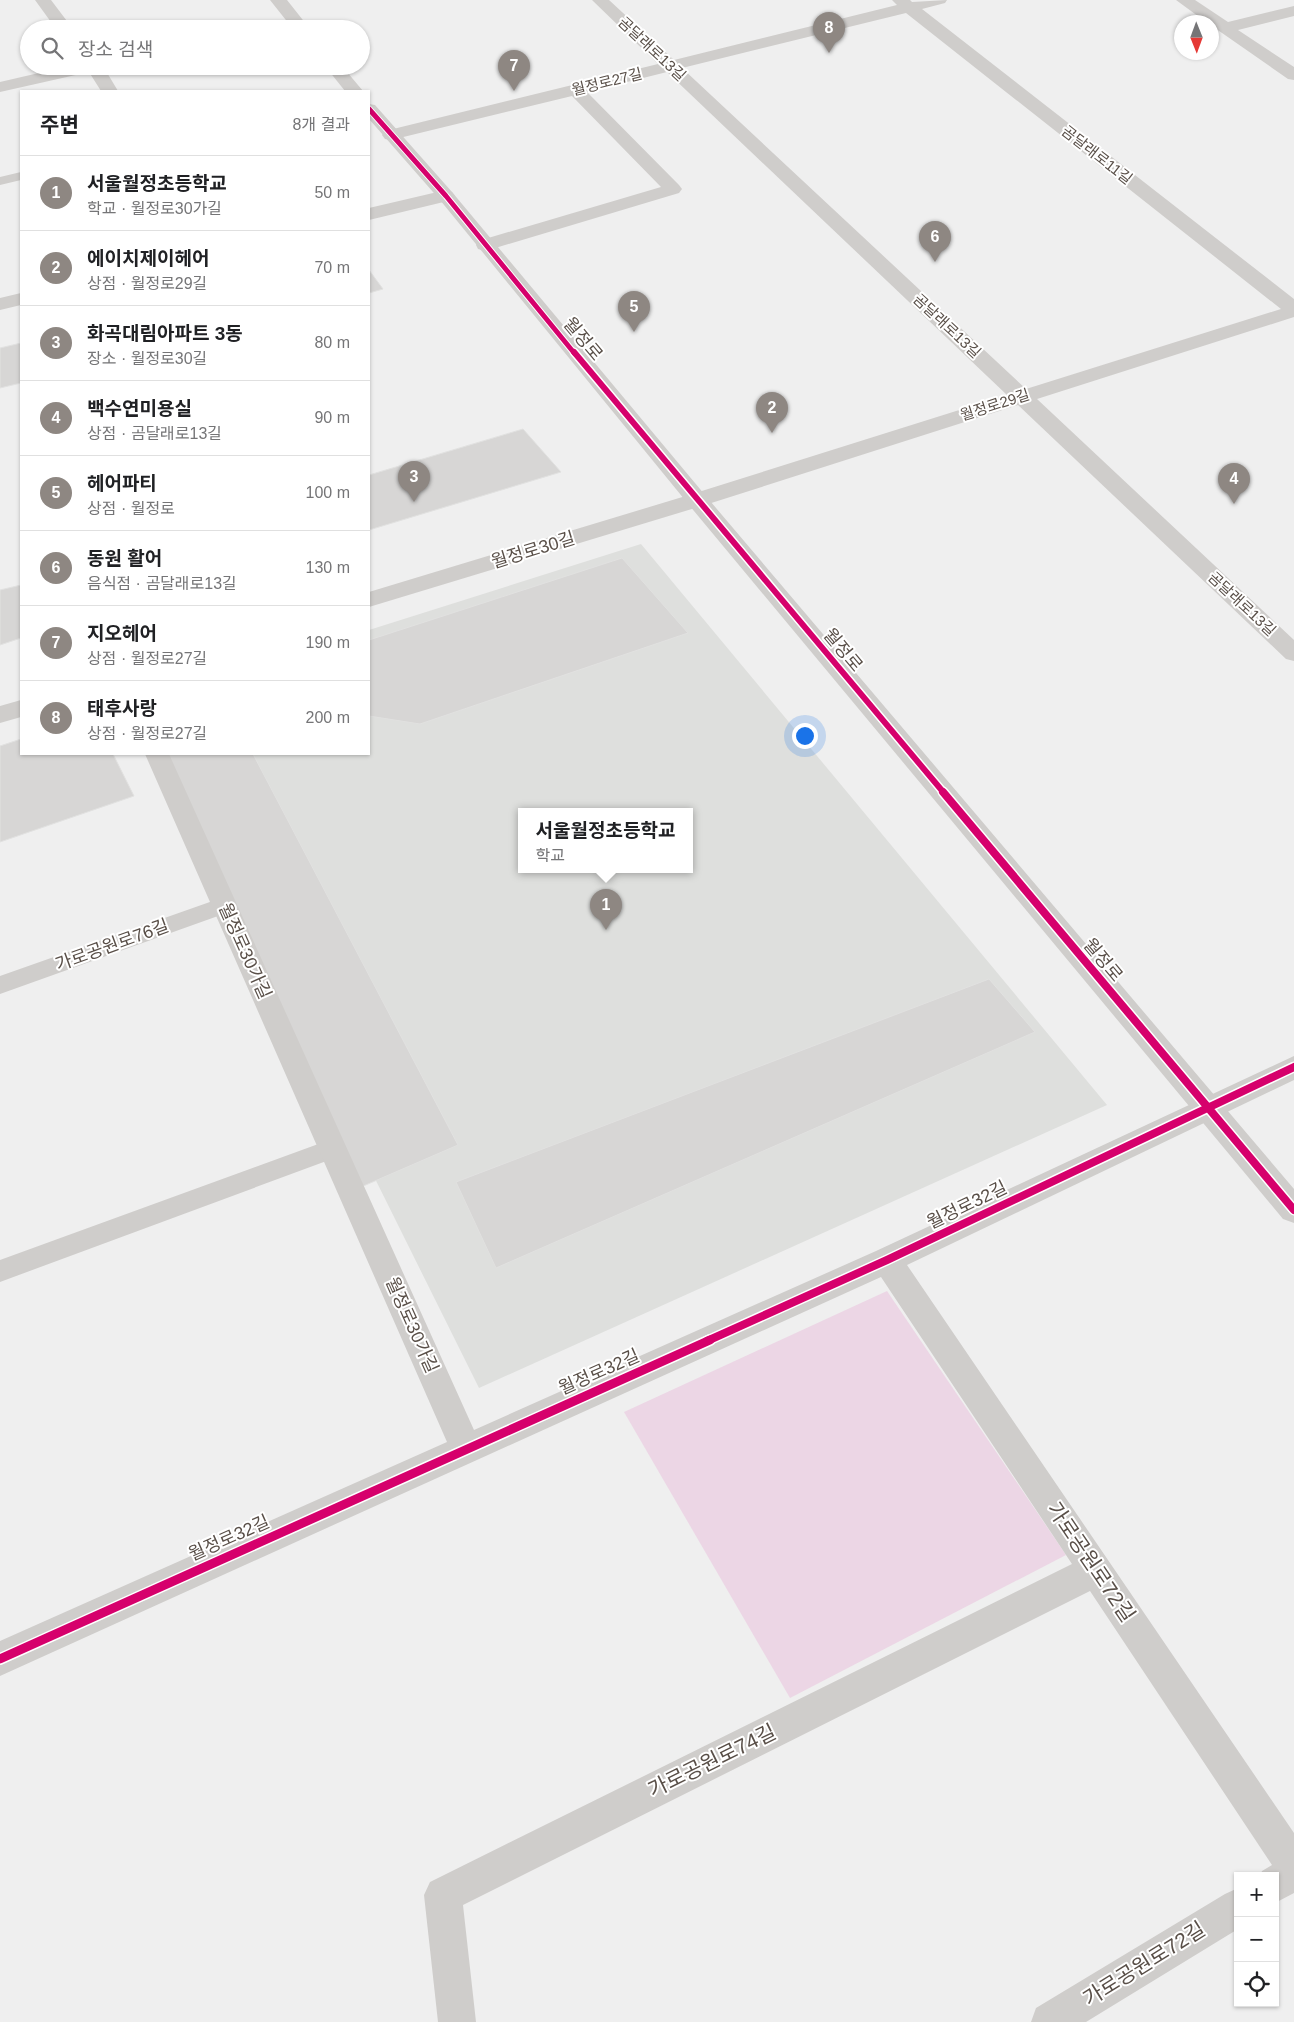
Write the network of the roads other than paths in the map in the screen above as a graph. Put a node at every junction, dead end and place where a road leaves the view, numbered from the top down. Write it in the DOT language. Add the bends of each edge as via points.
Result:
graph roads {
  1 [pos="43,0"];
  2 [pos="278,0"];
  3 [pos="600,0"];
  4 [pos="939,0"];
  5 [pos="1184,0"];
  6 [pos="904,4"];
  7 [pos="1294,11"];
  8 [pos="58,20"];
  9 [pos="295,20"];
  10 [pos="1226,28"];
  11 [pos="671,66"];
  12 [pos="53,75"];
  13 [pos="99,75"];
  14 [pos="341,75"];
  15 [pos="1294,75"];
  16 [pos="0,87"];
  17 [pos="108,90"];
  18 [pos="353,90"];
  19 [pos="576,90"];
  20 [pos="370,110"];
  21 [pos="391,135"];
  22 [pos="20,176"];
  23 [pos="0,181"];
  24 [pos="446,196"];
  25 [pos="370,214"];
  26 [pos="485,245"];
  27 [pos="20,299"];
  28 [pos="0,304"];
  29 [pos="1294,310"];
  30 [pos="1022,397"];
  31 [pos="697,500"];
  32 [pos="370,600"];
  33 [pos="1288,641"];
  34 [pos="20,708"];
  35 [pos="0,715"];
  36 [pos="156,755"];
  37 [pos="224,905"];
  38 [pos="0,985"];
  39 [pos="1294,1067"];
  40 [pos="1207,1107"];
  41 [pos="332,1149"];
  42 [pos="1294,1210"];
  43 [pos="887,1260"];
  44 [pos="0,1272"];
  45 [pos="466,1448"];
  46 [pos="1096,1570"];
  47 [pos="0,1659"];
  48 [pos="1294,1865"];
  49 [pos="1294,1872"];
  50 [pos="1279,1881"];
  51 [pos="1234,1909"];
  52 [pos="457,2022"];
  53 [pos="1050,2022"];
  1 -- 8 [label="street"];
  2 -- 9 [label="street"];
  3 -- 11 [label="street, 곰달래로13길"];
  4 -- 6 [label="street, 월정로27길"];
  5 -- 10 [label="street"];
  6 -- 11 [label="street, 월정로27길"];
  6 -- 29 [label="street, 곰달래로11길"];
  7 -- 10 [label="street"];
  10 -- 15 [label="street"];
  11 -- 19 [label="street, 월정로27길"];
  11 -- 30 [label="street, 곰달래로13길"];
  12 -- 16 [label="street"];
  13 -- 17 [label="street"];
  14 -- 18 [label="street"];
  19 -- 21 [label="street, 월정로27길"];
  19 -- 26 [label="street" via="673,189"];
  20 -- 21 [label="street, 월정로"];
  21 -- 24 [label="street, 월정로"];
  22 -- 23 [label="lane"];
  24 -- 25 [label="street"];
  24 -- 26 [label="street, 월정로"];
  26 -- 31 [label="street, 월정로"];
  27 -- 28 [label="street"];
  29 -- 30 [label="street, 월정로29길"];
  30 -- 31 [label="street, 월정로29길"];
  30 -- 33 [label="street, 곰달래로13길"];
  31 -- 32 [label="street, 월정로30길"];
  31 -- 40 [label="street, 월정로"];
  34 -- 35 [label="street"];
  36 -- 37 [label="street, 월정로30가길"];
  37 -- 38 [label="lane, 가로공원로76길"];
  37 -- 41 [label="street, 월정로30가길"];
  39 -- 40 [label="street, 월정로32길"];
  40 -- 42 [label="street, 월정로"];
  40 -- 43 [label="street, 월정로32길"];
  41 -- 44 [label="lane"];
  41 -- 45 [label="street, 월정로30가길"];
  43 -- 45 [label="street, 월정로32길"];
  43 -- 46 [label="street, 가로공원로72길"];
  45 -- 47 [label="street, 월정로32길"];
  46 -- 48 [label="street, 가로공원로72길"];
  46 -- 52 [label="street, 가로공원로74길" via="443,1895"];
  49 -- 50 [label="street"];
  51 -- 53 [label="street, 가로공원로72길"];
}
